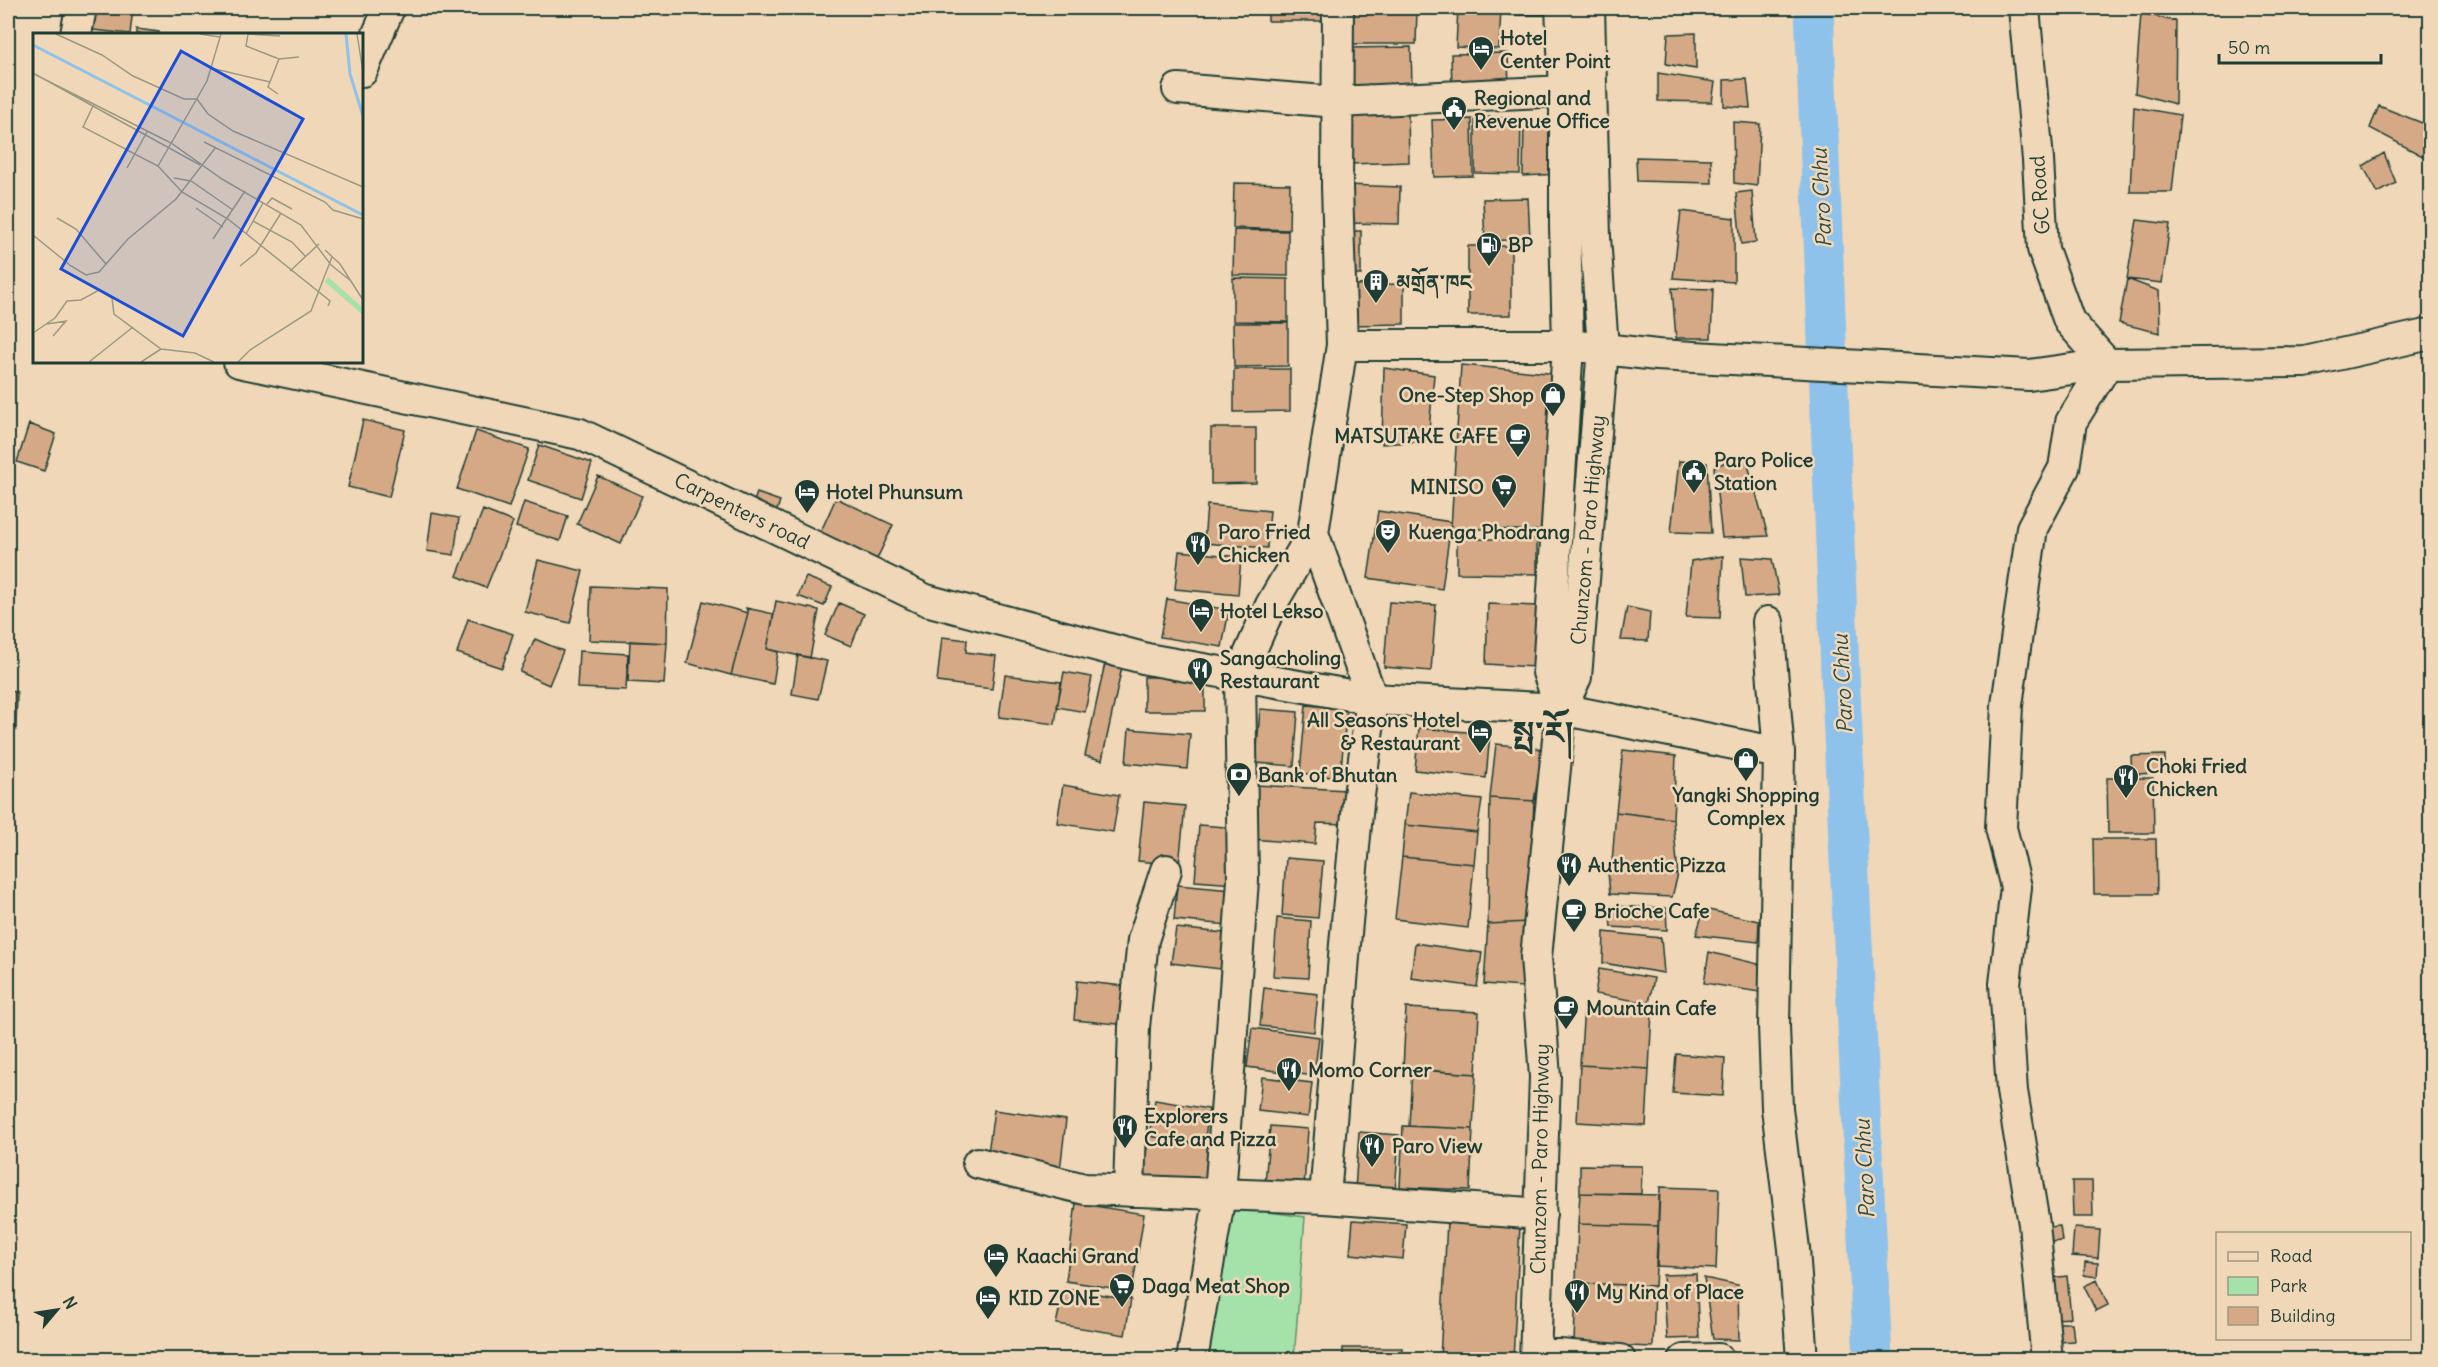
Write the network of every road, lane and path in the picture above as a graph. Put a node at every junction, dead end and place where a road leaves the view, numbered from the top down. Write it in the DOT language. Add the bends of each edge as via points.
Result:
graph roads {
  1 [pos="81,8"];
  2 [pos="388,8"];
  3 [pos="1338,8"];
  4 [pos="1561,8"];
  5 [pos="1589,8"];
  6 [pos="2024,8"];
  7 [pos="76,33"];
  8 [pos="363,69"];
  9 [pos="1178,89"];
  10 [pos="1578,90"];
  11 [pos="1337,102"];
  12 [pos="2430,334"];
  13 [pos="1342,345"];
  14 [pos="1568,345"];
  15 [pos="1603,348"];
  16 [pos="252,363"];
  17 [pos="2107,364"];
  18 [pos="1313,533"];
  19 [pos="1768,622"];
  20 [pos="1240,675"];
  21 [pos="1372,699"];
  22 [pos="1561,709"];
  23 [pos="1779,753"];
  24 [pos="1166,870"];
  25 [pos="978,1163"];
  26 [pos="1129,1191"];
  27 [pos="1220,1196"];
  28 [pos="1325,1198"];
  29 [pos="1541,1214"];
  30 [pos="1535,1356"];
  31 [pos="1192,1359"];
  32 [pos="1620,1359"];
  33 [pos="1684,1359"];
  34 [pos="1718,1359"];
  35 [pos="1802,1359"];
  36 [pos="2047,1359"];
  1 -- 7 [label="street"];
  2 -- 8 [label="street"];
  3 -- 11 [label="street"];
  4 -- 10 [label="street"];
  5 -- 10 [label="street"];
  6 -- 17 [label="street, GC Road" via="2043,249 2069,321"];
  9 -- 11 [label="street"];
  10 -- 11 [label="street"];
  10 -- 14 [label="street, Chunzom - Paro Highway" via="1565,226"];
  10 -- 15 [label="street, Chunzom - Paro Highway"];
  11 -- 13 [label="street"];
  12 -- 17 [label="street" via="2305,362"];
  13 -- 14 [label="street"];
  13 -- 18 [label="street"];
  14 -- 15 [label="street"];
  14 -- 22 [label="street, Chunzom - Paro Highway" via="1548,672"];
  15 -- 17 [label="street" via="1657,355 2029,375"];
  15 -- 22 [label="street, Chunzom - Paro Highway" via="1576,677"];
  16 -- 20 [label="street, Carpenters road" via="580,434 926,600 1147,659"];
  17 -- 36 [label="street" via="2071,422 2064,468 2032,528 2007,705 2001,828 2016,887 2005,984 2012,1092 2034,1224"];
  18 -- 20 [label="street" via="1271,606"];
  18 -- 21 [label="street"];
  19 -- 23 [label="street"];
  20 -- 21 [label="street, Carpenters road"];
  20 -- 27 [label="street" via="1243,880"];
  21 -- 22 [label="street, Carpenters road"];
  21 -- 28 [label="street" via="1358,803"];
  22 -- 23 [label="street, Carpenters road"];
  22 -- 29 [label="street, Chunzom - Paro Highway" via="1536,957 1545,1077"];
  23 -- 35 [label="street" via="1777,1108"];
  24 -- 26 [label="street" via="1143,940 1134,1027"];
  25 -- 26 [label="street" via="1085,1189"];
  26 -- 27 [label="street"];
  27 -- 28 [label="street"];
  27 -- 31 [label="street"];
  28 -- 29 [label="street"];
  29 -- 30 [label="street, Chunzom - Paro Highway"];
  30 -- 32 [label="street"];
  33 -- 34 [label="street"];
}
